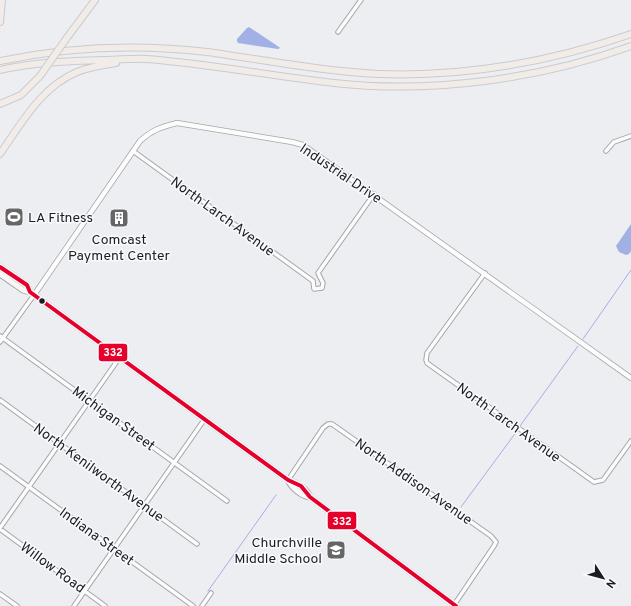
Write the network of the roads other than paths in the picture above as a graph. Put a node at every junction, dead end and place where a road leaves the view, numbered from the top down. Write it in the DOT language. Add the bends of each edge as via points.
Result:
graph roads {
  1 [pos="2,0"];
  2 [pos="95,0"];
  3 [pos="361,0"];
  4 [pos="0,22"];
  5 [pos="338,32"];
  6 [pos="631,34"];
  7 [pos="631,46"];
  8 [pos="145,59"];
  9 [pos="0,61"];
  10 [pos="0,70"];
  11 [pos="0,104"];
  12 [pos="631,136"];
  13 [pos="132,151"];
  14 [pos="606,151"];
  15 [pos="0,154"];
  16 [pos="374,194"];
  17 [pos="0,267"];
  18 [pos="484,273"];
  19 [pos="0,274"];
  20 [pos="32,293"];
  21 [pos="1,337"];
  22 [pos="0,342"];
  23 [pos="120,357"];
  24 [pos="631,378"];
  25 [pos="0,400"];
  26 [pos="90,400"];
  27 [pos="204,420"];
  28 [pos="631,441"];
  29 [pos="60,443"];
  30 [pos="174,462"];
  31 [pos="0,466"];
  32 [pos="288,480"];
  33 [pos="29,487"];
  34 [pos="227,501"];
  35 [pos="144,505"];
  36 [pos="0,528"];
  37 [pos="197,544"];
  38 [pos="114,548"];
  39 [pos="84,591"];
  40 [pos="0,594"];
  41 [pos="211,594"];
  42 [pos="454,605"];
  43 [pos="17,606"];
  44 [pos="74,606"];
  45 [pos="105,606"];
  46 [pos="193,606"];
  47 [pos="202,606"];
  1 -- 4 [label="highway"];
  2 -- 11 [label="highway, bridge" via="40,76 21,95"];
  3 -- 5 [label="street"];
  6 -- 9 [label="highway" via="537,60 458,72 380,74 333,71 206,52 114,48 45,53"];
  7 -- 8 [label="highway" via="561,68 526,75 412,86 335,83"];
  8 -- 10 [label="highway" via="66,61"];
  8 -- 15 [label="highway" via="99,65 76,72 57,84 47,91 27,115"];
  12 -- 14 [label="street" via="614,142"];
  13 -- 16 [label="street, Industrial Drive" via="147,135 159,128 177,123 292,142 309,149"];
  13 -- 16 [label="street, North Larch Avenue" via="313,281 314,289 322,288 323,283 318,272"];
  13 -- 20 [label="street, Industrial Drive"];
  16 -- 18 [label="street, Industrial Drive"];
  17 -- 20 [label="main road" via="26,285"];
  18 -- 24 [label="street, Industrial Drive"];
  18 -- 28 [label="street, North Larch Avenue" via="427,353 427,363 594,482 603,480"];
  19 -- 20 [label="main road" via="23,290"];
  20 -- 21 [label="street"];
  20 -- 23 [label="main road"];
  21 -- 22 [label="street"];
  21 -- 26 [label="street, Michigan Street"];
  23 -- 26 [label="street"];
  23 -- 27 [label="main road"];
  25 -- 29 [label="street, North Kenilworth Avenue"];
  26 -- 29 [label="street"];
  26 -- 30 [label="street, Michigan Street"];
  27 -- 30 [label="street"];
  27 -- 32 [label="main road"];
  29 -- 33 [label="street"];
  29 -- 35 [label="street, North Kenilworth Avenue"];
  30 -- 34 [label="street, Michigan Street"];
  30 -- 35 [label="street"];
  31 -- 33 [label="street, Indiana Street"];
  32 -- 42 [label="main road" via="295,482 308,492 310,497"];
  32 -- 42 [label="street, North Addison Avenue" via="323,428 330,424 485,532 496,542"];
  33 -- 36 [label="street"];
  33 -- 38 [label="street, Indiana Street"];
  35 -- 37 [label="street, North Kenilworth Avenue"];
  35 -- 38 [label="street"];
  36 -- 39 [label="street, Willow Road"];
  38 -- 39 [label="street"];
  38 -- 46 [label="street, Indiana Street"];
  39 -- 44 [label="street"];
  39 -- 45 [label="street, Willow Road"];
  40 -- 43 [label="street"];
  41 -- 47 [label="street"];
}
